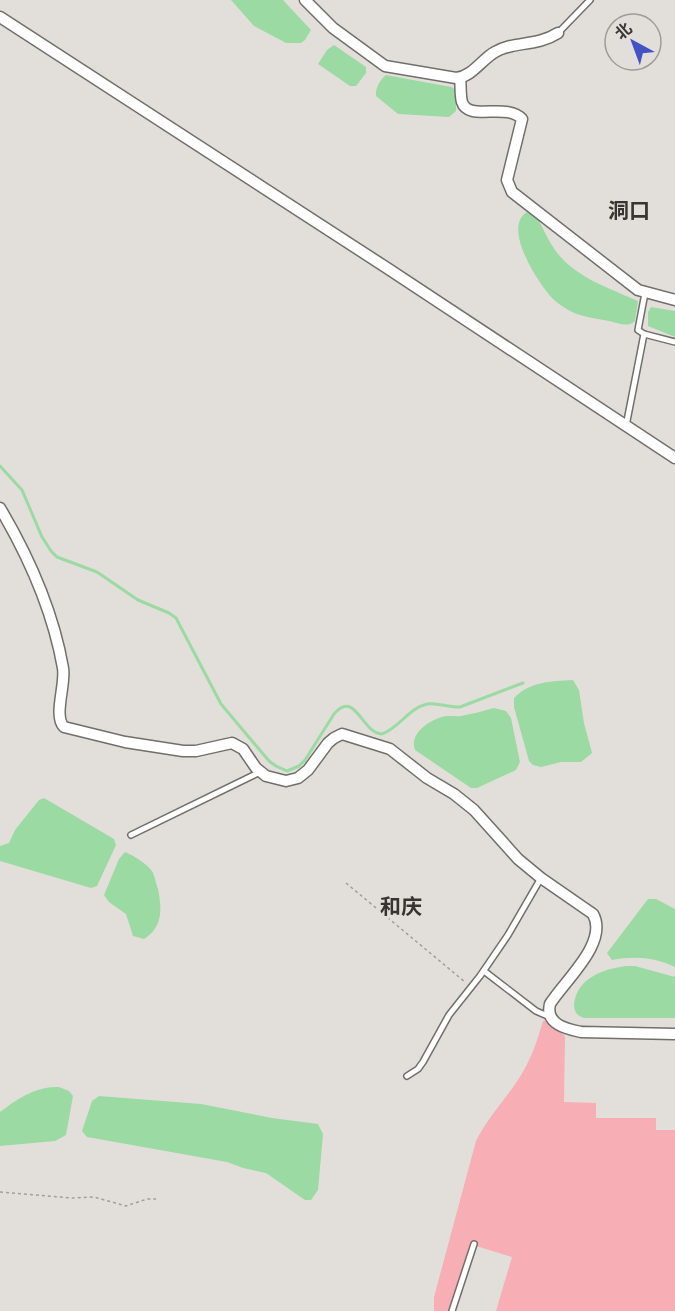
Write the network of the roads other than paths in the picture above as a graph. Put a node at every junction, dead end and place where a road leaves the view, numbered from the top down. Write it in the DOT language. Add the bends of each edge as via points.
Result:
graph roads {
  1 [pos="305,0"];
  2 [pos="590,0"];
  3 [pos="0,17"];
  4 [pos="558,33"];
  5 [pos="460,78"];
  6 [pos="645,293"];
  7 [pos="675,300"];
  8 [pos="644,334"];
  9 [pos="675,342"];
  10 [pos="626,426"];
  11 [pos="675,458"];
  12 [pos="0,508"];
  13 [pos="260,772"];
  14 [pos="131,836"];
  15 [pos="541,878"];
  16 [pos="484,970"];
  17 [pos="550,1017"];
  18 [pos="675,1034"];
  19 [pos="408,1076"];
  20 [pos="474,1244"];
  21 [pos="452,1311"];
  1 -- 5 [label="street" via="333,28 386,66"];
  2 -- 4 [label="lane"];
  3 -- 10 [label="street"];
  4 -- 5 [label="street" via="543,41 497,50"];
  5 -- 6 [label="street" via="466,108 474,112 510,111 522,118 507,180 512,192"];
  6 -- 7 [label="street"];
  6 -- 8 [label="lane" via="638,330"];
  8 -- 9 [label="lane"];
  8 -- 10 [label="lane"];
  10 -- 11 [label="street"];
  12 -- 13 [label="street" via="44,598 64,671 61,724 175,751 196,752 232,743 243,749"];
  13 -- 14 [label="lane"];
  13 -- 15 [label="street" via="278,780 298,778 328,743 342,734 386,748 474,810 518,859"];
  15 -- 16 [label="lane"];
  15 -- 17 [label="street" via="593,914 598,930 585,957 550,1004"];
  16 -- 17 [label="lane" via="536,1011"];
  16 -- 19 [label="lane" via="449,1015 423,1062"];
  17 -- 18 [label="street" via="559,1026 581,1032"];
  20 -- 21 [label="lane"];
}
